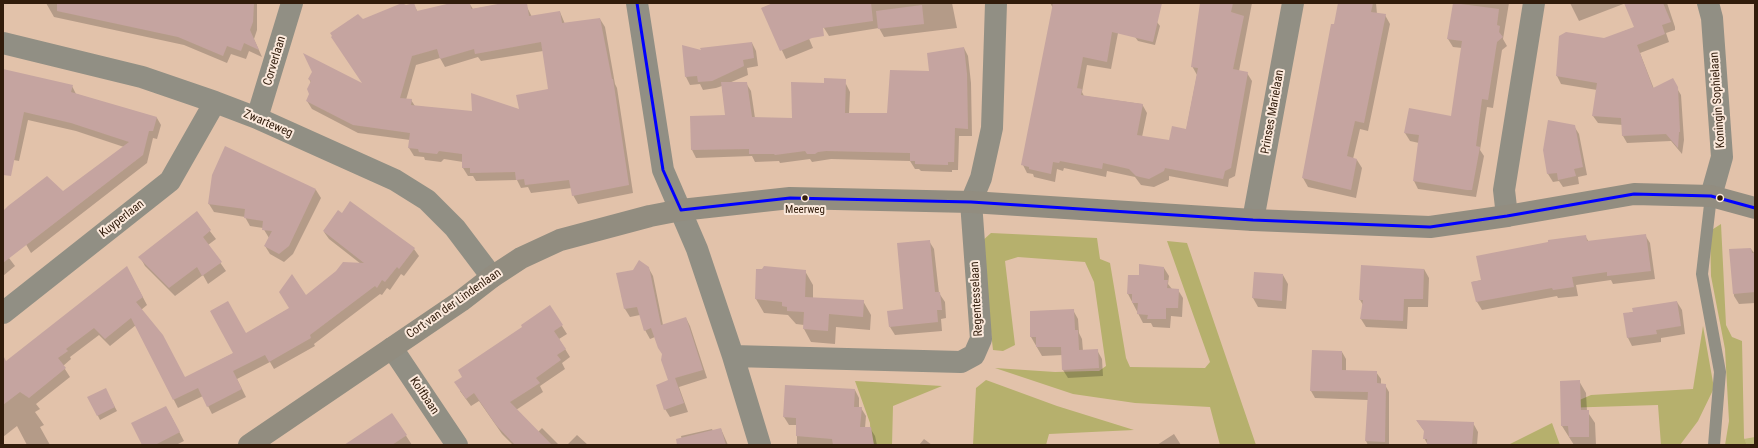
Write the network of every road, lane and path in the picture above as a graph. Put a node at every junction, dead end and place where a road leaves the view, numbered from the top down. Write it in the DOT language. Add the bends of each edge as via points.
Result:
graph roads {
  1 [pos="292,3"];
  2 [pos="637,3"];
  3 [pos="996,3"];
  4 [pos="1293,3"];
  5 [pos="1534,3"];
  6 [pos="1708,3"];
  7 [pos="3,43"];
  8 [pos="215,102"];
  9 [pos="257,118"];
  10 [pos="1711,196"];
  11 [pos="971,202"];
  12 [pos="1755,208"];
  13 [pos="682,210"];
  14 [pos="1507,216"];
  15 [pos="1253,220"];
  16 [pos="492,277"];
  17 [pos="3,313"];
  18 [pos="392,348"];
  19 [pos="733,356"];
  20 [pos="249,445"];
  21 [pos="457,445"];
  22 [pos="760,445"];
  23 [pos="1714,445"];
  1 -- 9 [label="street, Corverlaan"];
  2 -- 13 [label="street" via="663,170"];
  3 -- 11 [label="street, Regentesselaan" via="992,128 981,178"];
  4 -- 15 [label="street, Prinses Marielaan"];
  5 -- 14 [label="street" via="1504,190"];
  6 -- 10 [label="street, Koningin Sophielaan" via="1712,18 1722,157"];
  7 -- 8 [label="street, Zwarteweg" via="142,77"];
  8 -- 9 [label="street, Zwarteweg"];
  8 -- 17 [label="street, Kuyperlaan" via="170,181"];
  9 -- 16 [label="street, Zwarteweg" via="395,180 427,200 455,228"];
  10 -- 12 [label="main road, Cort van der Lindenlaan"];
  10 -- 14 [label="main road, Cort van der Lindenlaan" via="1634,194"];
  10 -- 23 [label="lane" via="1702,274 1720,372"];
  11 -- 13 [label="main road, Cort van der Lindenlaan" via="790,198"];
  11 -- 15 [label="main road, Cort van der Lindenlaan"];
  11 -- 19 [label="street, Regentesselaan" via="981,339 974,355 961,362"];
  13 -- 16 [label="main road, Cort van der Lindenlaan" via="560,240 521,258"];
  13 -- 19 [label="street"];
  14 -- 15 [label="main road, Cort van der Lindenlaan" via="1430,226"];
  16 -- 18 [label="main road, Cort van der Lindenlaan"];
  18 -- 20 [label="main road, Cort van der Lindenlaan"];
  18 -- 21 [label="street, Kolfbaan"];
  19 -- 22 [label="street"];
}
